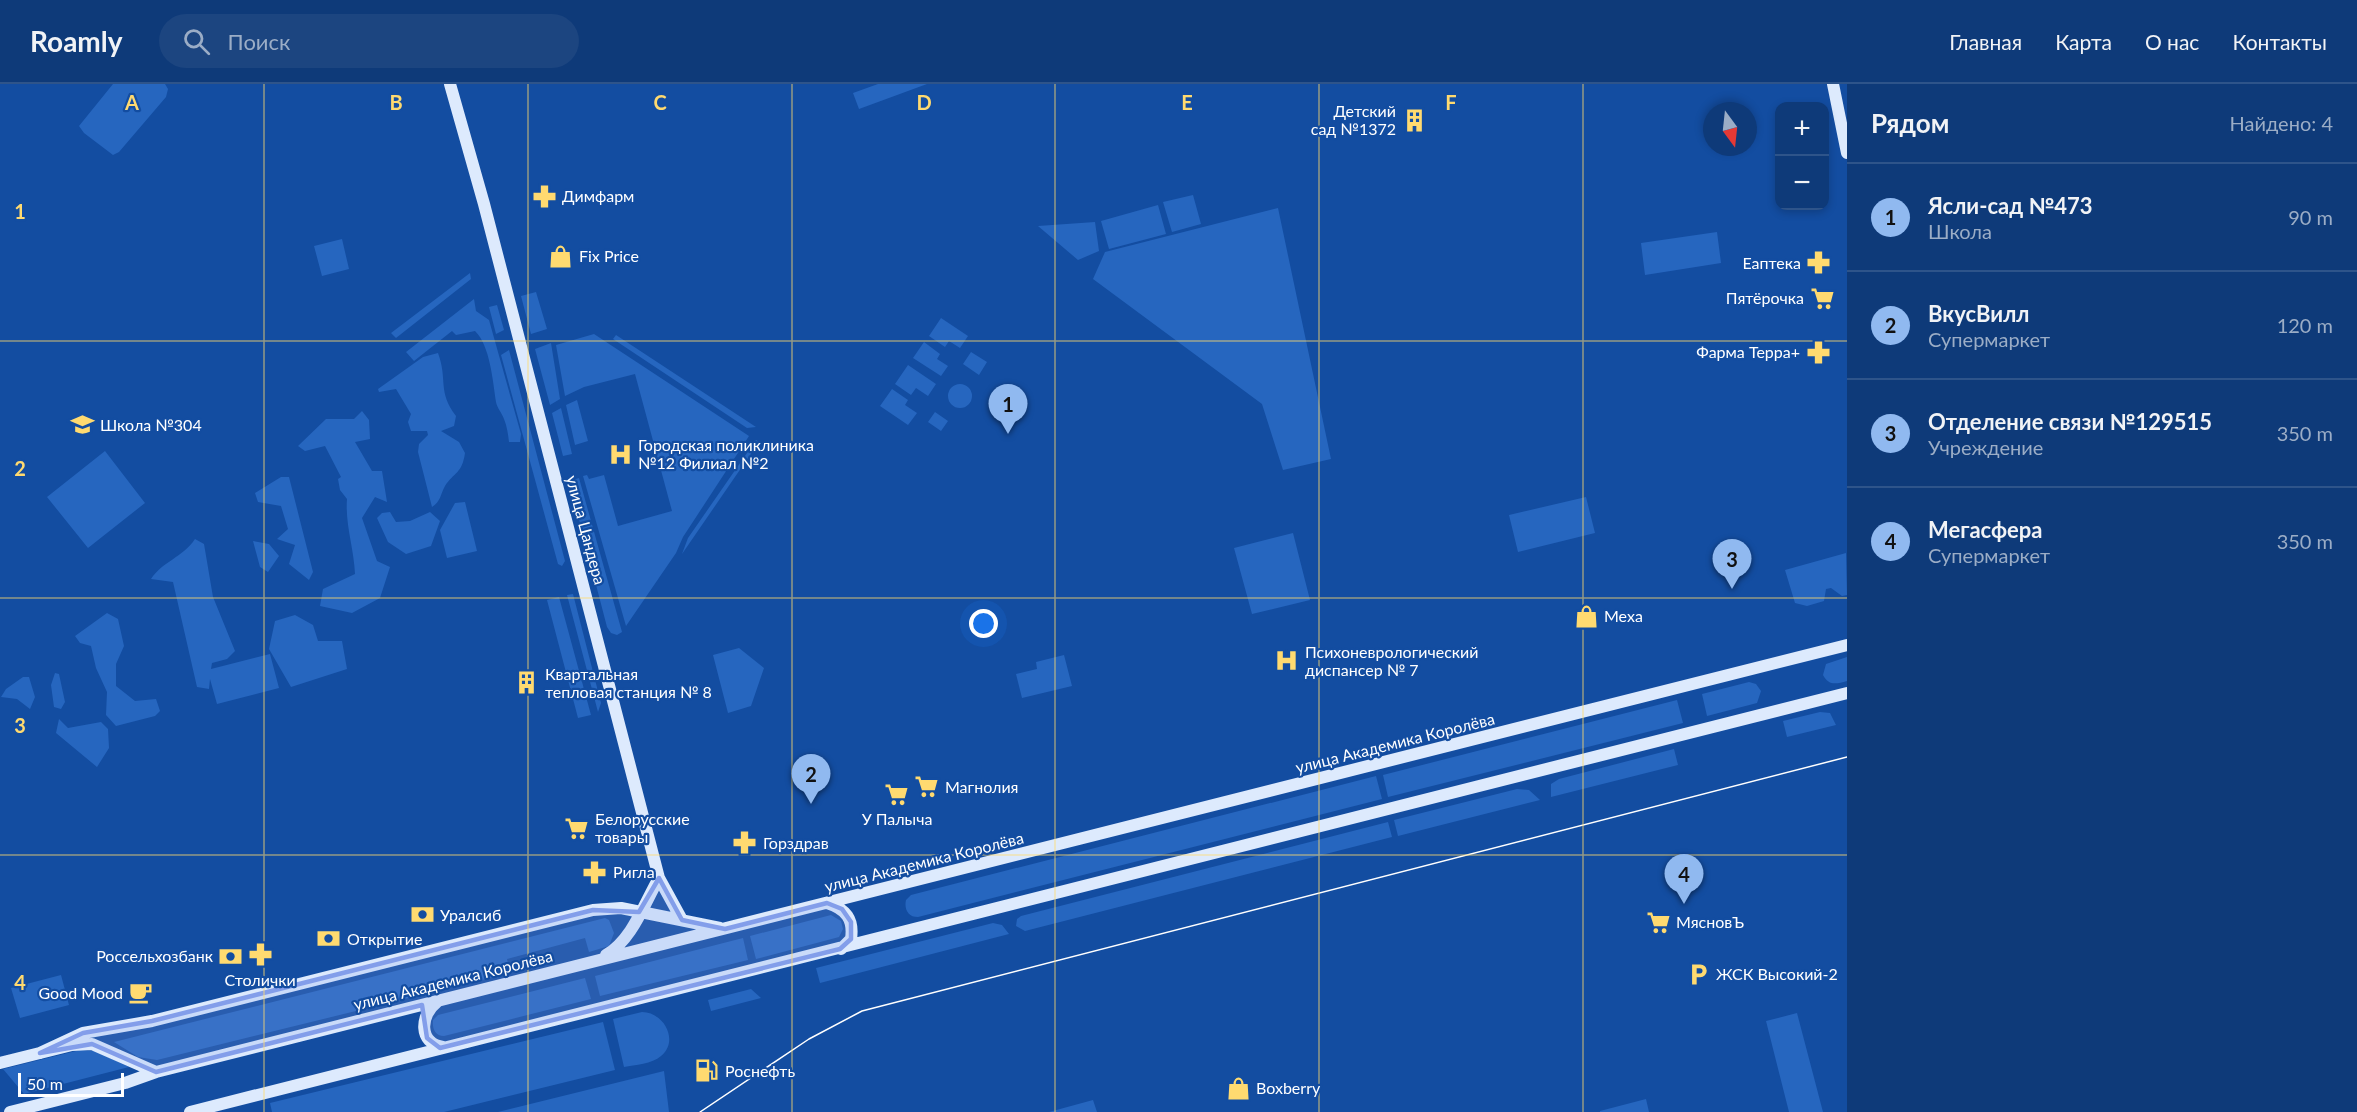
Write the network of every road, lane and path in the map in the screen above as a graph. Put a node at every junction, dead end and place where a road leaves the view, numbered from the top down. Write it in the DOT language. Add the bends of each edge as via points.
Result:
graph roads {
  1 [pos="450,84"];
  2 [pos="1833,84"];
  3 [pos="1847,153"];
  4 [pos="1847,645"];
  5 [pos="1847,693"];
  6 [pos="659,878"];
  7 [pos="827,903"];
  8 [pos="639,912"];
  9 [pos="682,920"];
  10 [pos="725,928"];
  11 [pos="840,950"];
  12 [pos="591,962"];
  13 [pos="438,1001"];
  14 [pos="449,1046"];
  15 [pos="40,1053"];
  16 [pos="0,1063"];
  17 [pos="156,1072"];
  18 [pos="10,1112"];
  19 [pos="190,1112"];
  1 -- 6 [label="main road, улица Цандера"];
  2 -- 3 [label="main road"];
  4 -- 7 [label="main road, улица Академика Королёва"];
  5 -- 11 [label="main road"];
  6 -- 8 [label="main road"];
  6 -- 9 [label="main road, улица Цандера"];
  7 -- 10 [label="main road, улица Академика Королёва"];
  7 -- 11 [label="main road" via="842,909 851,922 851,939"];
  8 -- 9 [label="main road"];
  8 -- 12 [label="main road" via="621,944"];
  8 -- 15 [label="main road" via="621,908 593,910 152,1021 83,1033"];
  9 -- 10 [label="main road"];
  10 -- 12 [label="main road, улица Академика Королёва"];
  11 -- 14 [label="main road"];
  12 -- 13 [label="main road, улица Академика Королёва"];
  13 -- 14 [label="main road" via="426,1013 424,1030 433,1044"];
  13 -- 17 [label="main road, улица Академика Королёва"];
  14 -- 19 [label="main road"];
  15 -- 16 [label="main road"];
  15 -- 17 [label="main road" via="92,1044"];
  17 -- 18 [label="main road, улица Академика Королёва"];
}
